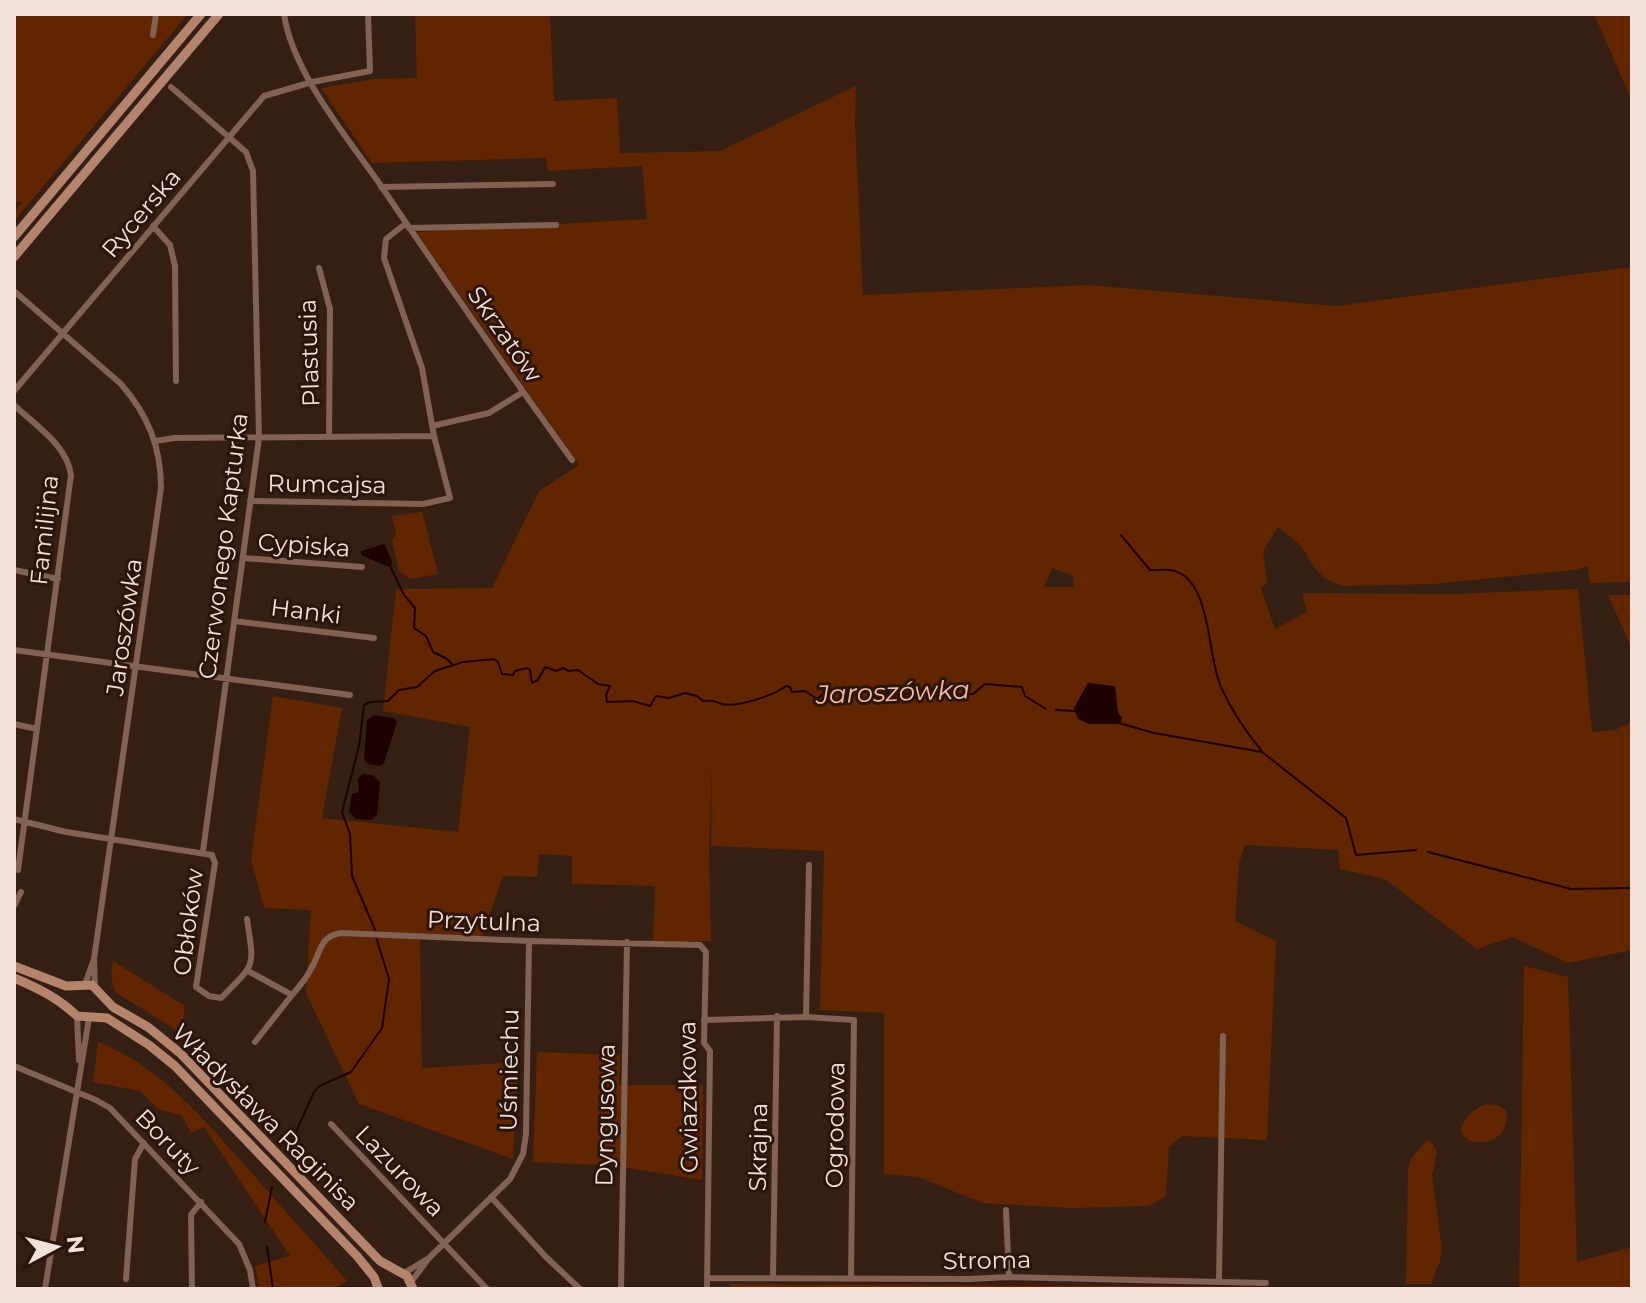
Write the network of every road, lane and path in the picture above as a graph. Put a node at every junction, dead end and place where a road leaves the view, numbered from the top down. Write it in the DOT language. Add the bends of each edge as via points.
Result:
graph roads {
  1 [pos="156,14"];
  2 [pos="201,14"];
  3 [pos="219,14"];
  4 [pos="284,14"];
  5 [pos="368,14"];
  6 [pos="153,35"];
  7 [pos="312,82"];
  8 [pos="171,87"];
  9 [pos="115,117"];
  10 [pos="123,128"];
  11 [pos="229,137"];
  12 [pos="553,184"];
  13 [pos="381,187"];
  14 [pos="556,225"];
  15 [pos="153,226"];
  16 [pos="407,226"];
  17 [pos="14,237"];
  18 [pos="14,257"];
  19 [pos="319,268"];
  20 [pos="14,291"];
  21 [pos="64,334"];
  22 [pos="176,381"];
  23 [pos="14,391"];
  24 [pos="523,392"];
  25 [pos="14,405"];
  26 [pos="432,426"];
  27 [pos="434,436"];
  28 [pos="329,437"];
  29 [pos="259,438"];
  30 [pos="156,441"];
  31 [pos="572,460"];
  32 [pos="250,501"];
  33 [pos="243,558"];
  34 [pos="362,567"];
  35 [pos="14,570"];
  36 [pos="58,579"];
  37 [pos="234,621"];
  38 [pos="374,638"];
  39 [pos="14,650"];
  40 [pos="47,656"];
  41 [pos="136,668"];
  42 [pos="225,678"];
  43 [pos="350,695"];
  44 [pos="14,724"];
  45 [pos="37,729"];
  46 [pos="14,819"];
  47 [pos="24,823"];
  48 [pos="113,839"];
  49 [pos="203,851"];
  50 [pos="809,865"];
  51 [pos="18,870"];
  52 [pos="21,892"];
  53 [pos="14,906"];
  54 [pos="247,919"];
  55 [pos="529,941"];
  56 [pos="627,942"];
  57 [pos="706,952"];
  58 [pos="14,966"];
  59 [pos="248,971"];
  60 [pos="14,978"];
  61 [pos="85,986"];
  62 [pos="292,995"];
  63 [pos="102,997"];
  64 [pos="69,1007"];
  65 [pos="77,1016"];
  66 [pos="777,1016"];
  67 [pos="90,1017"];
  68 [pos="806,1017"];
  69 [pos="704,1020"];
  70 [pos="1223,1036"];
  71 [pos="255,1042"];
  72 [pos="14,1066"];
  73 [pos="79,1076"];
  74 [pos="76,1092"];
  75 [pos="331,1124"];
  76 [pos="144,1143"];
  77 [pos="491,1197"];
  78 [pos="201,1202"];
  79 [pos="1006,1210"];
  80 [pos="444,1242"];
  81 [pos="429,1258"];
  82 [pos="400,1272"];
  83 [pos="1009,1277"];
  84 [pos="707,1278"];
  85 [pos="773,1278"];
  86 [pos="851,1278"];
  87 [pos="126,1279"];
  88 [pos="1219,1282"];
  89 [pos="1266,1283"];
  90 [pos="412,1287"];
  91 [pos="45,1289"];
  92 [pos="192,1289"];
  93 [pos="253,1289"];
  94 [pos="378,1289"];
  95 [pos="487,1289"];
  96 [pos="580,1289"];
  97 [pos="621,1289"];
  98 [pos="707,1289"];
  1 -- 6 [label="street"];
  2 -- 9 [label="main road"];
  3 -- 10 [label="main road"];
  4 -- 7 [label="street, Skrzatów" via="290,45"];
  5 -- 7 [label="street" via="370,71"];
  7 -- 11 [label="street, Rycerska" via="264,96"];
  7 -- 13 [label="street, Skrzatów"];
  8 -- 11 [label="street, Czerwonego Kapturka"];
  9 -- 10 [label="main road" via="124,119"];
  9 -- 17 [label="main road"];
  10 -- 18 [label="main road"];
  11 -- 15 [label="street, Rycerska"];
  11 -- 29 [label="street, Czerwonego Kapturka" via="246,152 253,171"];
  12 -- 13 [label="street"];
  13 -- 16 [label="street, Skrzatów"];
  14 -- 16 [label="street"];
  15 -- 21 [label="street, Rycerska"];
  15 -- 22 [label="street" via="170,245 175,266"];
  16 -- 24 [label="street, Skrzatów"];
  16 -- 26 [label="street" via="386,239 383,252 422,368"];
  19 -- 28 [label="street, Plastusia" via="330,309"];
  20 -- 21 [label="street, Jaroszówka"];
  21 -- 23 [label="street, Rycerska"];
  21 -- 30 [label="street, Jaroszówka" via="128,392"];
  24 -- 26 [label="street" via="489,413"];
  24 -- 31 [label="street, Skrzatów"];
  25 -- 36 [label="street, Familijna" via="58,446 70,468"];
  26 -- 27 [label="street"];
  27 -- 28 [label="street"];
  27 -- 32 [label="street, Rumcajsa" via="450,498 423,504"];
  28 -- 29 [label="street"];
  29 -- 30 [label="street"];
  29 -- 32 [label="street, Czerwonego Kapturka"];
  30 -- 41 [label="street, Jaroszówka" via="161,488"];
  32 -- 33 [label="street, Czerwonego Kapturka"];
  33 -- 34 [label="street, Cypiska"];
  33 -- 37 [label="street, Czerwonego Kapturka"];
  35 -- 36 [label="street"];
  36 -- 40 [label="street, Familijna"];
  37 -- 38 [label="street, Hanki"];
  37 -- 42 [label="street, Czerwonego Kapturka"];
  39 -- 40 [label="street"];
  40 -- 41 [label="street"];
  40 -- 45 [label="street, Familijna"];
  41 -- 42 [label="street"];
  41 -- 48 [label="street, Jaroszówka"];
  42 -- 43 [label="street"];
  42 -- 49 [label="street, Czerwonego Kapturka"];
  44 -- 45 [label="street"];
  45 -- 47 [label="street, Familijna"];
  46 -- 47 [label="street"];
  47 -- 48 [label="street"];
  47 -- 51 [label="street, Familijna"];
  48 -- 49 [label="street"];
  48 -- 61 [label="street, Jaroszówka"];
  49 -- 59 [label="street, Obłoków" via="215,863 196,987 221,998"];
  50 -- 68 [label="street"];
  52 -- 53 [label="street"];
  54 -- 59 [label="street" via="253,961"];
  55 -- 56 [label="street, Przytulna"];
  55 -- 62 [label="street, Przytulna" via="336,933 324,940"];
  55 -- 77 [label="street, Uśmiechu" via="525,1144 517,1169"];
  56 -- 57 [label="street, Przytulna" via="697,944"];
  56 -- 97 [label="street, Dyngusowa"];
  57 -- 69 [label="street, Gwiazdkowa"];
  58 -- 61 [label="main road" via="66,986"];
  59 -- 62 [label="street"];
  60 -- 64 [label="main road"];
  61 -- 63 [label="main road"];
  61 -- 64 [label="main road" via="69,996"];
  62 -- 71 [label="street"];
  63 -- 67 [label="main road" via="101,1007"];
  63 -- 82 [label="main road, Władysława Raginisa" via="180,1053 380,1261"];
  64 -- 65 [label="main road"];
  65 -- 67 [label="main road"];
  65 -- 73 [label="street"];
  66 -- 68 [label="street, Ogrodowa"];
  66 -- 69 [label="street, Ogrodowa"];
  66 -- 85 [label="street, Skrajna"];
  67 -- 73 [label="street"];
  67 -- 94 [label="main road, Władysława Raginisa" via="123,1027 175,1066 357,1256"];
  68 -- 86 [label="street, Ogrodowa" via="854,1020"];
  69 -- 84 [label="street, Gwiazdkowa" via="704,1043 710,1051"];
  70 -- 88 [label="street"];
  72 -- 74 [label="street, Boruty"];
  73 -- 74 [label="street"];
  74 -- 76 [label="street, Boruty" via="110,1108"];
  74 -- 91 [label="street"];
  75 -- 80 [label="street, Lazurowa"];
  76 -- 78 [label="street, Boruty"];
  76 -- 87 [label="street" via="135,1159"];
  77 -- 80 [label="street, Uśmiechu"];
  77 -- 96 [label="street"];
  78 -- 92 [label="street" via="191,1215"];
  78 -- 93 [label="street, Boruty" via="239,1244"];
  79 -- 83 [label="street"];
  80 -- 81 [label="street, Uśmiechu"];
  80 -- 95 [label="street, Lazurowa"];
  81 -- 82 [label="street, Uśmiechu"];
  81 -- 90 [label="street, Uśmiechu"];
  82 -- 90 [label="main road, Władysława Raginisa"];
  82 -- 94 [label="main road" via="382,1277"];
  83 -- 86 [label="street, Stroma"];
  83 -- 88 [label="street, Stroma"];
  84 -- 85 [label="street, Stroma"];
  84 -- 98 [label="street, Gwiazdkowa"];
  85 -- 86 [label="street, Stroma"];
  88 -- 89 [label="street, Stroma"];
}
